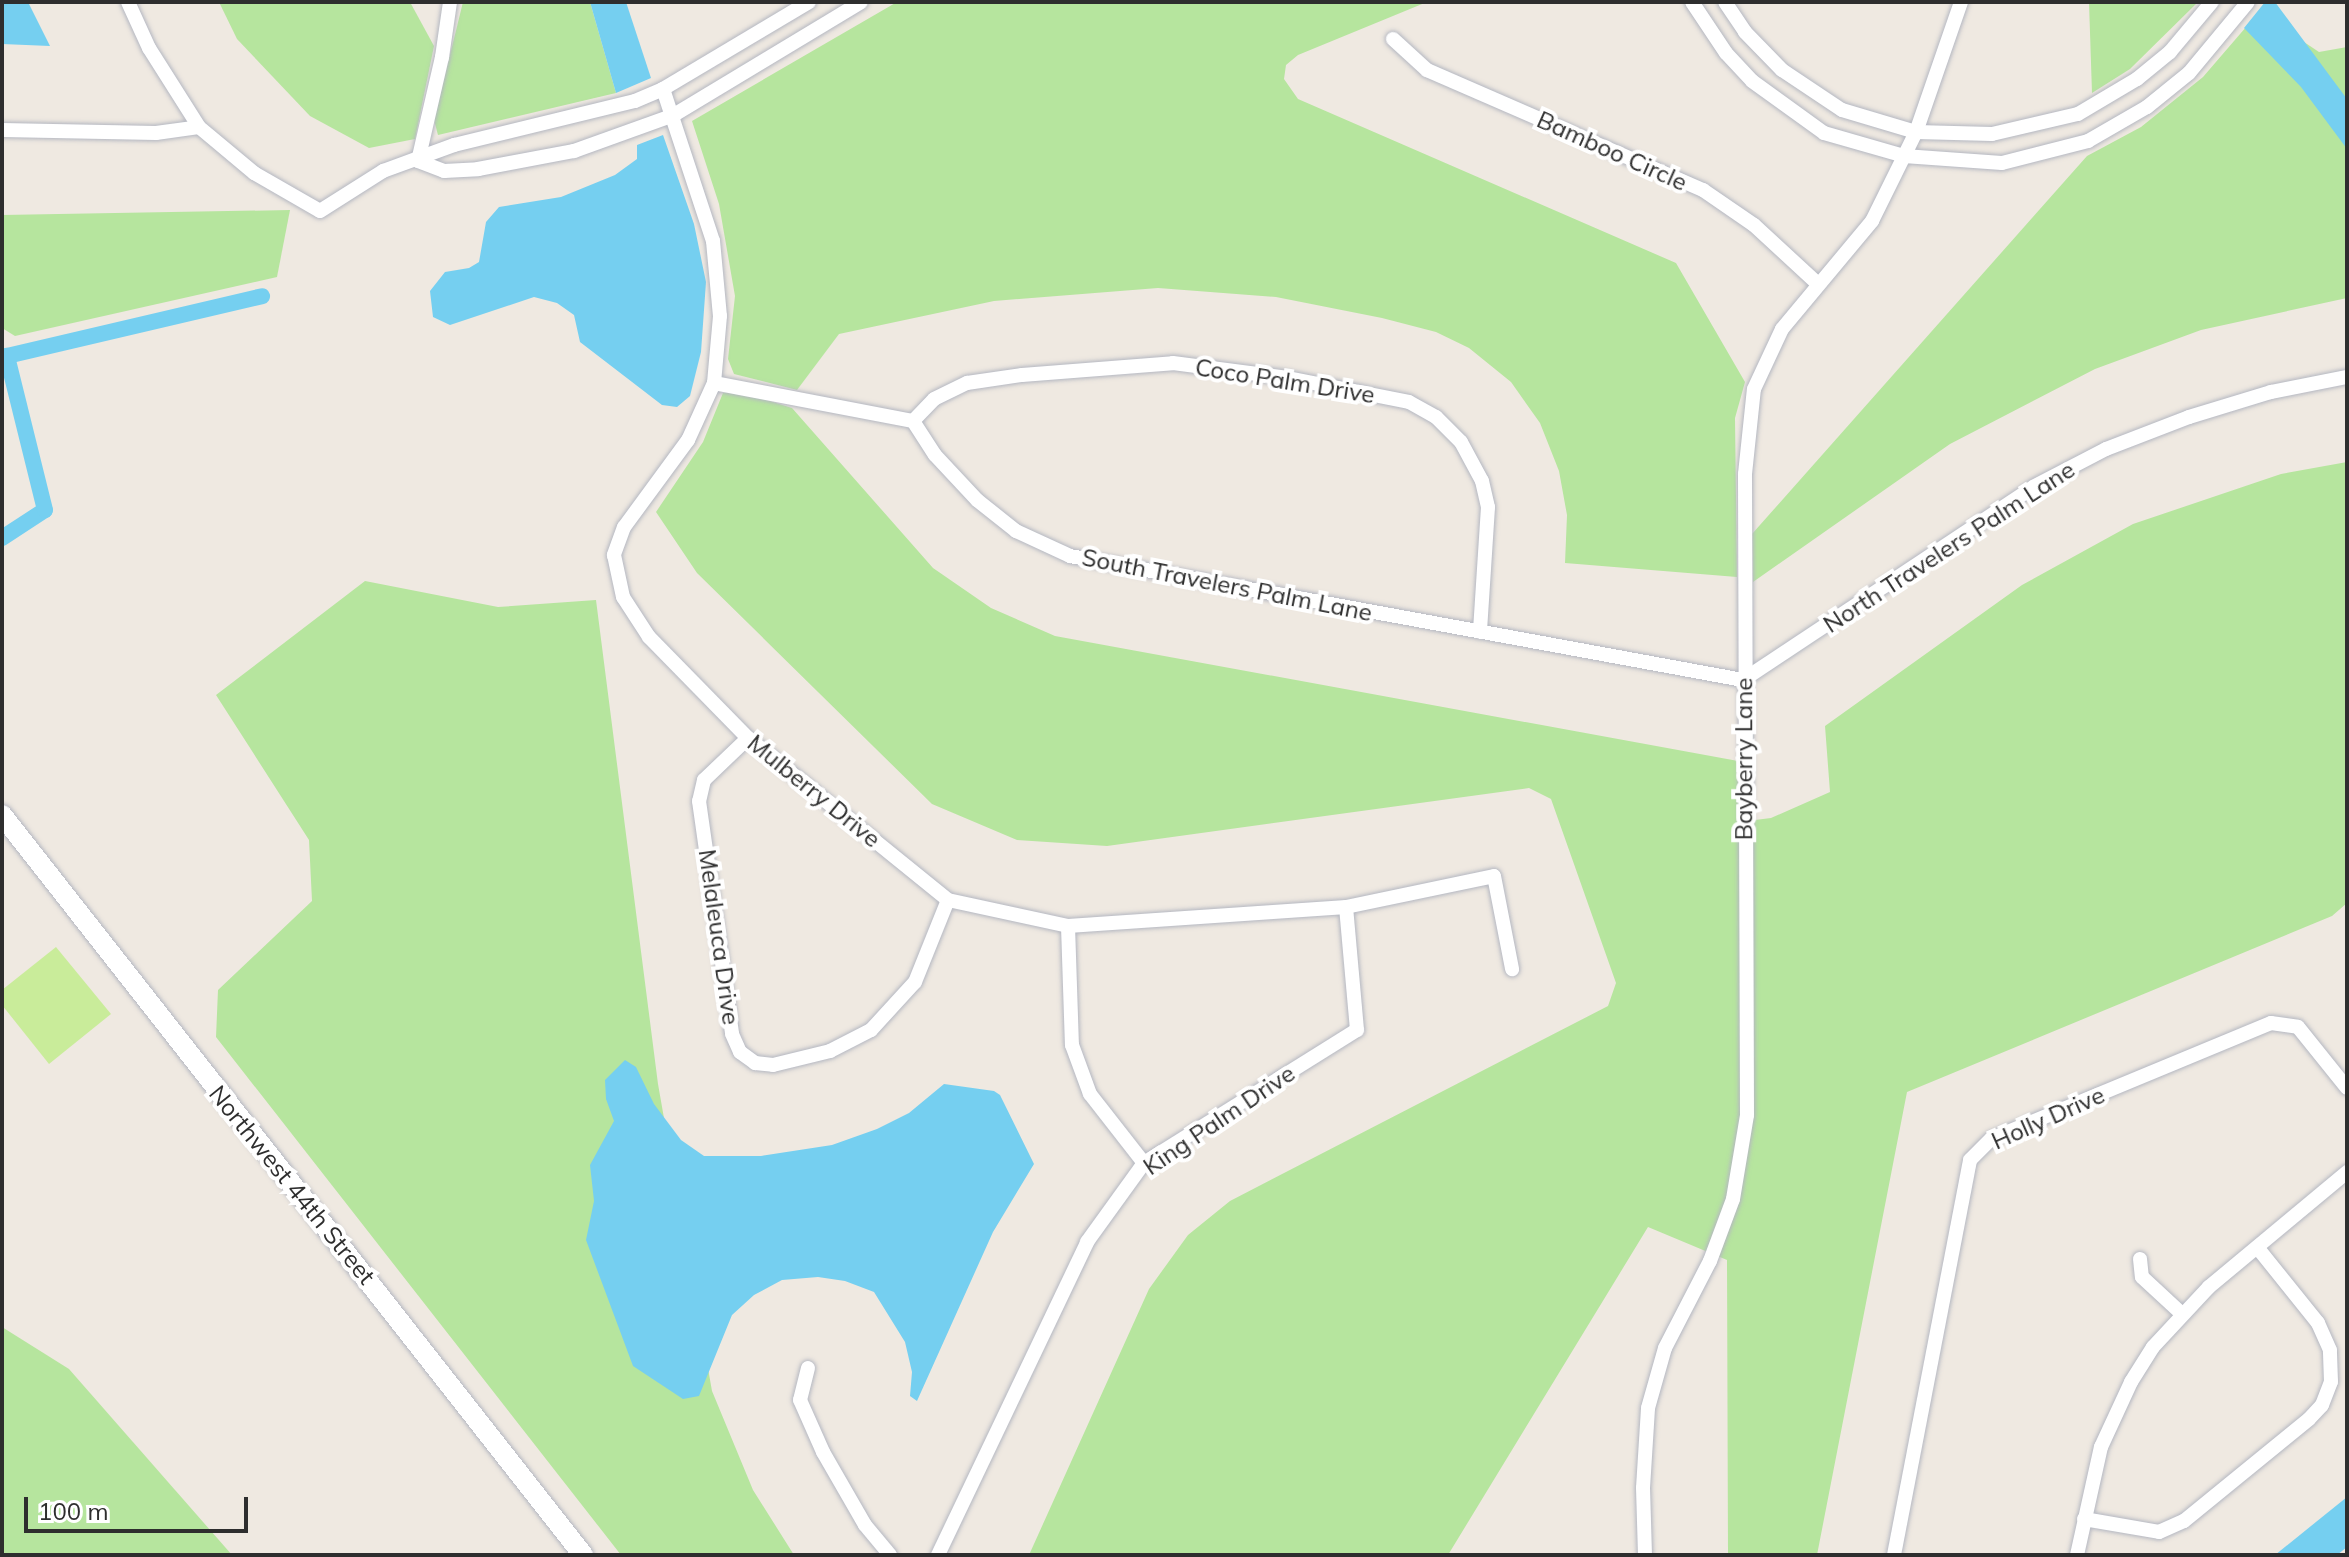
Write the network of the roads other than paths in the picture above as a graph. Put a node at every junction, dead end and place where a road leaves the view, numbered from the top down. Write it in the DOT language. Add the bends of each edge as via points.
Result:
graph roads {
  1 [pos="128,2"];
  2 [pos="450,2"];
  3 [pos="809,2"];
  4 [pos="861,2"];
  5 [pos="1692,2"];
  6 [pos="1725,2"];
  7 [pos="1961,2"];
  8 [pos="2212,2"];
  9 [pos="2248,2"];
  10 [pos="1393,39"];
  11 [pos="663,89"];
  12 [pos="674,115"];
  13 [pos="199,127"];
  14 [pos="2,130"];
  15 [pos="1916,132"];
  16 [pos="1904,156"];
  17 [pos="418,161"];
  18 [pos="1818,284"];
  19 [pos="2347,377"];
  20 [pos="714,383"];
  21 [pos="913,421"];
  22 [pos="1480,632"];
  23 [pos="1743,680"];
  24 [pos="748,738"];
  25 [pos="2,815"];
  26 [pos="948,900"];
  27 [pos="1346,907"];
  28 [pos="1068,926"];
  29 [pos="1512,969"];
  30 [pos="2347,1088"];
  31 [pos="1144,1163"];
  32 [pos="2347,1172"];
  33 [pos="2257,1247"];
  34 [pos="2140,1259"];
  35 [pos="2182,1314"];
  36 [pos="808,1368"];
  37 [pos="2084,1519"];
  38 [pos="583,1555"];
  39 [pos="890,1555"];
  40 [pos="938,1555"];
  41 [pos="1645,1555"];
  42 [pos="1894,1555"];
  43 [pos="2077,1555"];
  1 -- 13 [label="street" via="149,48"];
  2 -- 17 [label="street"];
  3 -- 11 [label="street"];
  4 -- 12 [label="street"];
  5 -- 16 [label="street" via="1752,81 1824,133"];
  6 -- 15 [label="street" via="1782,70 1842,110"];
  7 -- 15 [label="street, Bayberry Lane"];
  8 -- 15 [label="street" via="2170,52 2078,114 1992,134"];
  9 -- 16 [label="street" via="2189,73 2147,107 2088,141 2002,163"];
  10 -- 18 [label="street, Bamboo Circle" via="1427,70 1703,190 1754,225"];
  11 -- 12 [label="street, Mulberry Drive"];
  11 -- 17 [label="street" via="635,101 454,145"];
  12 -- 17 [label="street" via="574,151 478,169 444,171"];
  12 -- 20 [label="street, Mulberry Drive" via="713,241 720,316"];
  13 -- 14 [label="street" via="156,133"];
  13 -- 17 [label="street" via="254,173 320,211 383,171"];
  15 -- 16 [label="street, Bayberry Lane"];
  16 -- 18 [label="street, Bayberry Lane" via="1872,221"];
  18 -- 23 [label="street, Bayberry Lane" via="1782,329 1754,389 1745,474"];
  19 -- 23 [label="street, North Travelers Palm Lane" via="2271,392 2106,449 2033,487"];
  20 -- 21 [label="street"];
  20 -- 24 [label="street, Mulberry Drive" via="688,440 624,527 614,555 623,597 649,637"];
  21 -- 22 [label="street, South Travelers Palm Lane" via="935,455 977,500 1016,531 1070,556"];
  21 -- 22 [label="street, Coco Palm Drive" via="934,399 967,383 1173,363 1409,402 1436,417 1461,442 1482,481 1488,507"];
  22 -- 23 [label="street, South Travelers Palm Lane"];
  23 -- 41 [label="street, Bayberry Lane" via="1747,1115 1733,1199 1710,1261 1665,1348 1648,1408"];
  24 -- 26 [label="street, Mulberry Drive"];
  24 -- 26 [label="street, Melaleuca Drive" via="704,780 699,801 732,1034 740,1052 755,1063 773,1065 830,1051 871,1030 915,982"];
  25 -- 38 [label="street, Northwest 44th Street"];
  26 -- 28 [label="street, Mulberry Drive"];
  27 -- 28 [label="street, Mulberry Drive"];
  27 -- 29 [label="street, Mulberry Drive" via="1494,876"];
  27 -- 31 [label="street, King Palm Drive" via="1357,1030"];
  28 -- 31 [label="street" via="1072,1045 1090,1094"];
  30 -- 42 [label="street, Holly Drive" via="2298,1027 2271,1023 1991,1139 1970,1160"];
  31 -- 40 [label="street, King Palm Drive" via="1087,1242"];
  32 -- 33 [label="street"];
  33 -- 35 [label="street"];
  33 -- 37 [label="street" via="2318,1323 2330,1350 2331,1382 2322,1405 2184,1521 2159,1532"];
  34 -- 35 [label="street" via="2142,1277"];
  35 -- 37 [label="street" via="2131,1382 2101,1447"];
  36 -- 39 [label="street" via="800,1400 865,1525"];
  37 -- 43 [label="street"];
}
